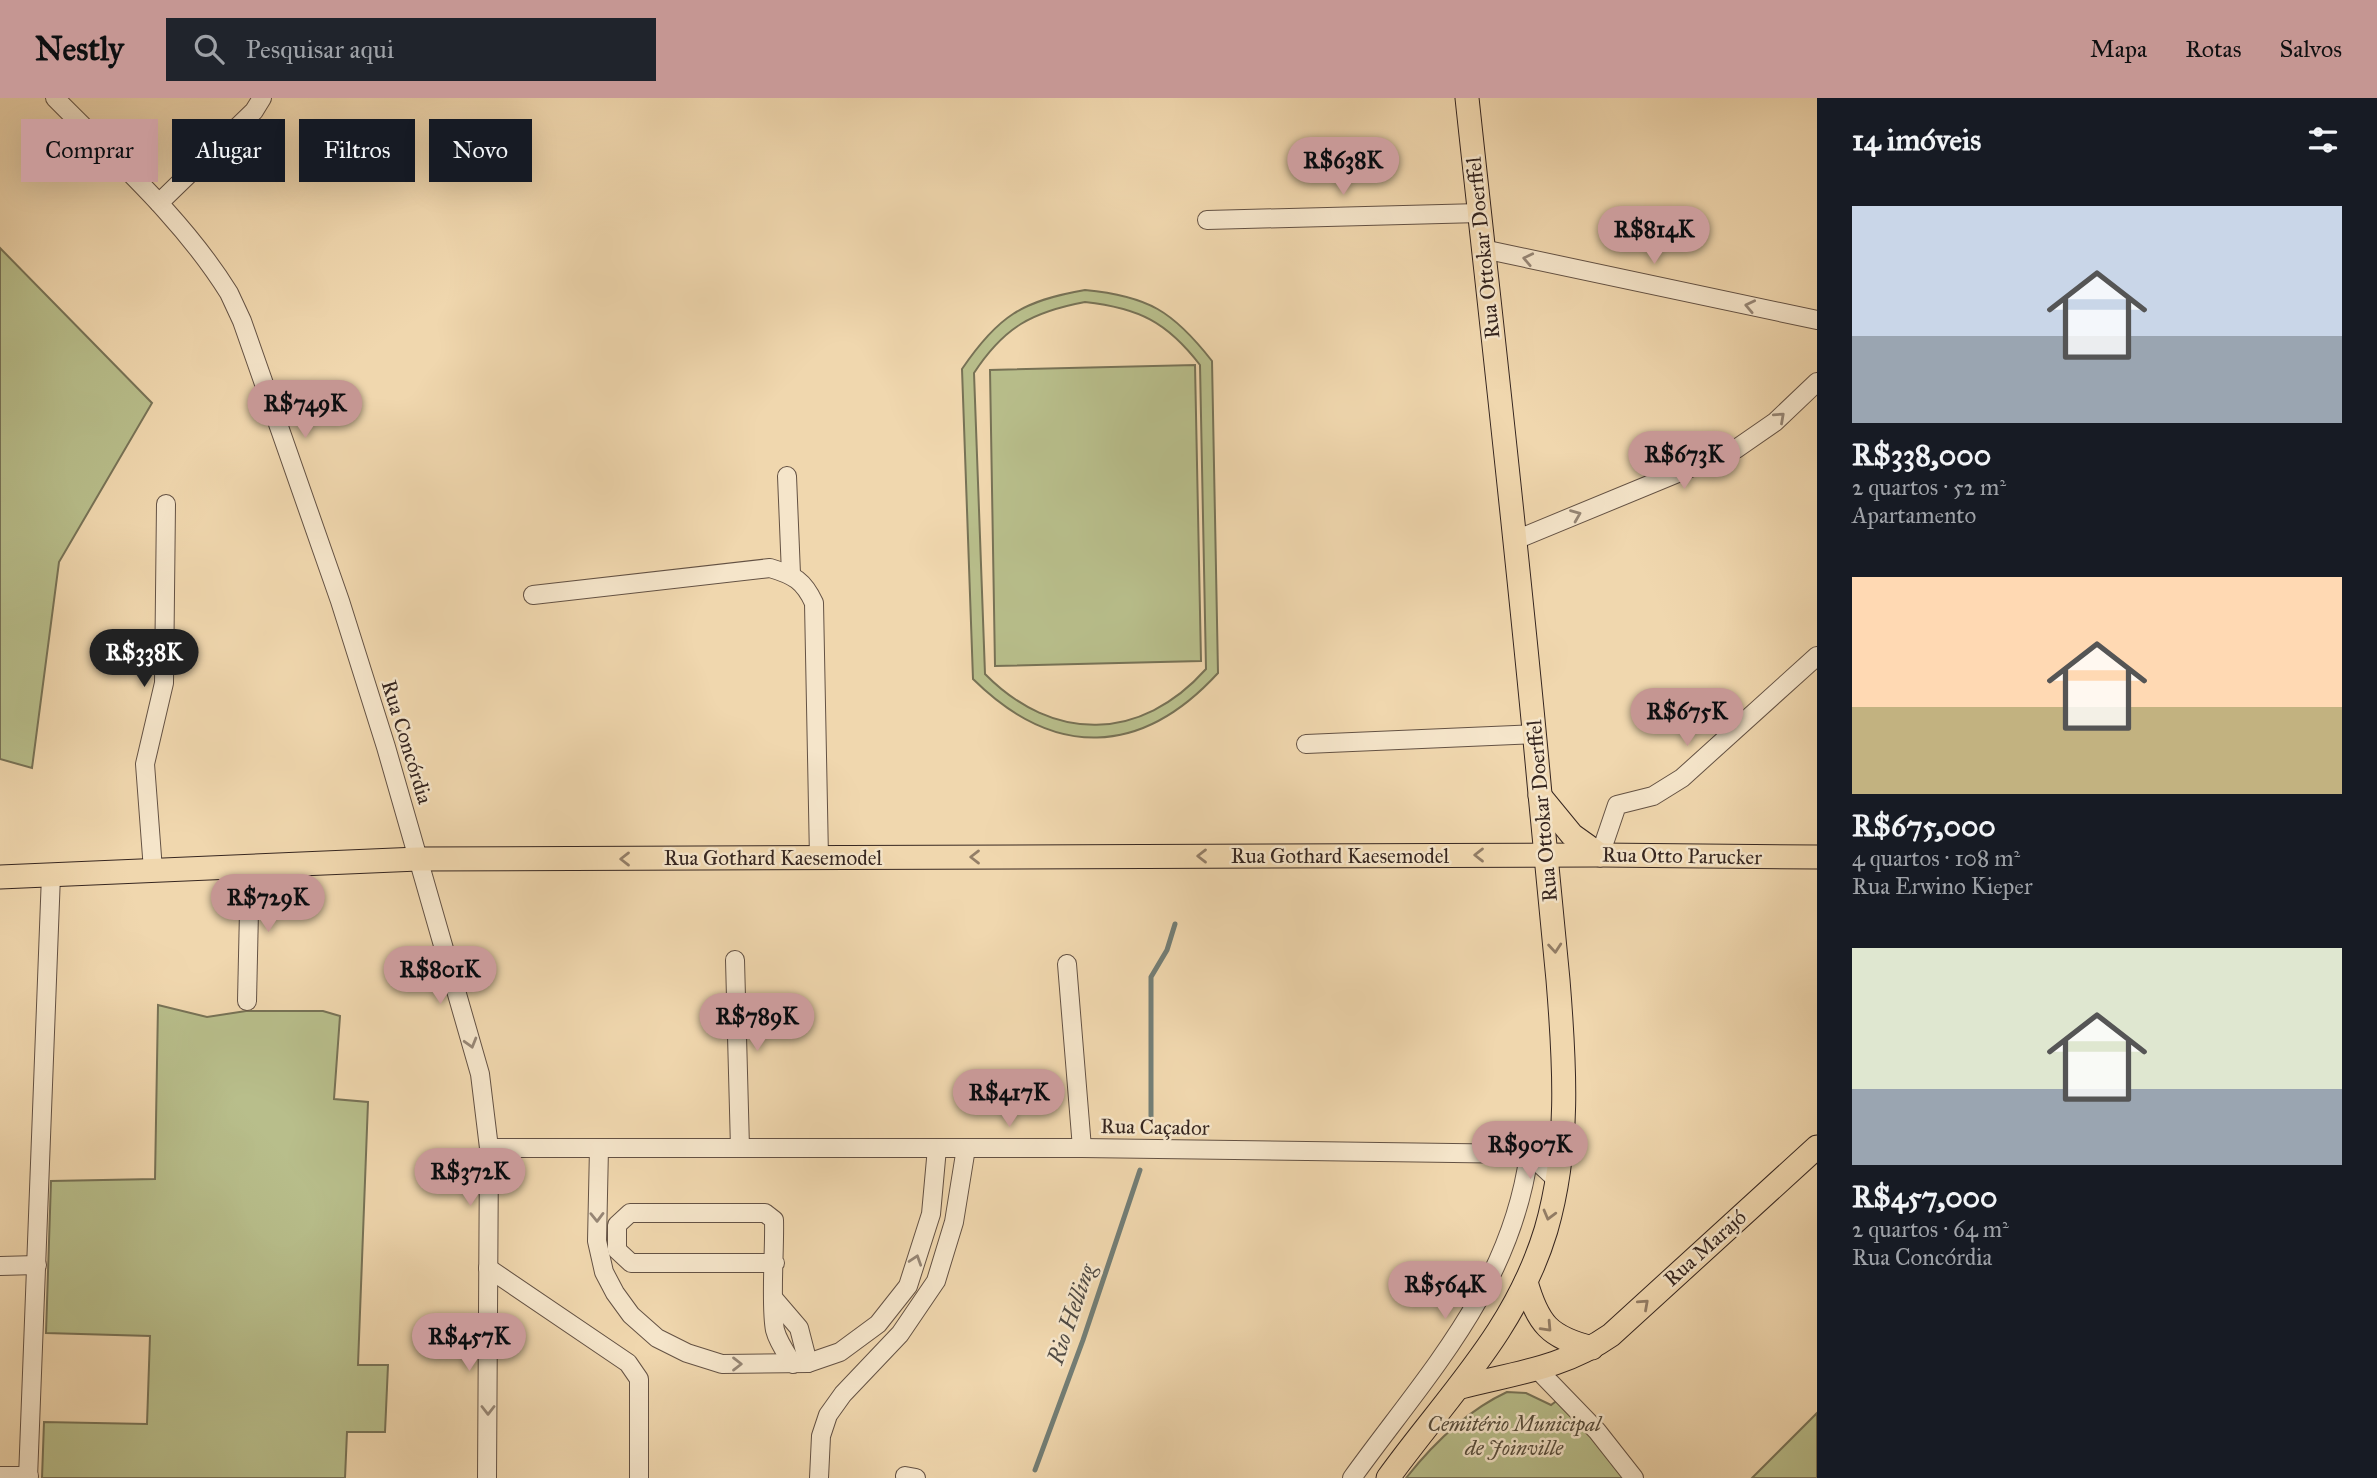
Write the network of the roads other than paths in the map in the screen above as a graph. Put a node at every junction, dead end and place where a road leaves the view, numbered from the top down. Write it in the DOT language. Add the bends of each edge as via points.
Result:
graph roads {
  1 [pos="55,98"];
  2 [pos="261,98"];
  3 [pos="1467,98"];
  4 [pos="159,203"];
  5 [pos="1480,213"];
  6 [pos="1207,220"];
  7 [pos="1483,249"];
  8 [pos="1817,320"];
  9 [pos="1817,382"];
  10 [pos="787,476"];
  11 [pos="166,504"];
  12 [pos="1513,541"];
  13 [pos="791,574"];
  14 [pos="533,595"];
  15 [pos="1817,656"];
  16 [pos="1535,734"];
  17 [pos="1306,744"];
  18 [pos="1541,796"];
  19 [pos="1547,855"];
  20 [pos="1600,855"];
  21 [pos="1817,857"];
  22 [pos="819,858"];
  23 [pos="418,859"];
  24 [pos="250,866"];
  25 [pos="153,870"];
  26 [pos="51,875"];
  27 [pos="0,877"];
  28 [pos="736,960"];
  29 [pos="1068,964"];
  30 [pos="247,1001"];
  31 [pos="1817,1147"];
  32 [pos="489,1148"];
  33 [pos="599,1148"];
  34 [pos="740,1148"];
  35 [pos="937,1148"];
  36 [pos="966,1148"];
  37 [pos="1082,1149"];
  38 [pos="1529,1154"];
  39 [pos="1558,1181"];
  40 [pos="775,1264"];
  41 [pos="37,1265"];
  42 [pos="0,1266"];
  43 [pos="488,1268"];
  44 [pos="1526,1282"];
  45 [pos="1592,1348"];
  46 [pos="800,1363"];
  47 [pos="1537,1369"];
  48 [pos="1461,1387"];
  49 [pos="0,1476"];
  50 [pos="29,1477"];
  51 [pos="487,1478"];
  52 [pos="639,1478"];
  53 [pos="819,1478"];
  54 [pos="1352,1478"];
  55 [pos="1388,1478"];
  56 [pos="1634,1478"];
  1 -- 4 [label="street, Rua Concórdia"];
  2 -- 4 [label="street" via="254,111"];
  3 -- 5 [label="main road, Rua Ottokar Doerffel"];
  4 -- 23 [label="street, Rua Concórdia" via="214,269 242,321 317,531"];
  5 -- 6 [label="street"];
  5 -- 7 [label="main road, Rua Ottokar Doerffel"];
  8 -- 7 [label="street, one-way"];
  7 -- 12 [label="main road, Rua Ottokar Doerffel"];
  12 -- 9 [label="street, one-way" via="1736,449 1775,422"];
  10 -- 13 [label="street"];
  11 -- 25 [label="street" via="164,682 145,764"];
  12 -- 16 [label="main road, Rua Ottokar Doerffel"];
  13 -- 14 [label="street" via="770,568"];
  13 -- 22 [label="street" via="806,584 814,603"];
  15 -- 20 [label="street" via="1682,778 1653,796 1617,805"];
  16 -- 17 [label="street"];
  16 -- 18 [label="main road, Rua Ottokar Doerffel"];
  18 -- 19 [label="main road, Rua Ottokar Doerffel"];
  18 -- 20 [label="main road" via="1572,835"];
  19 -- 20 [label="main road, Rua Otto Parucker"];
  19 -- 22 [label="main road, Rua Gothard Kaesemodel, one-way"];
  19 -- 39 [label="main road, Rua Ottokar Doerffel, one-way" via="1566,1087"];
  20 -- 21 [label="main road, Rua Otto Parucker"];
  22 -- 23 [label="main road, Rua Gothard Kaesemodel, one-way"];
  23 -- 24 [label="main road, Rua Gothard Kaesemodel"];
  23 -- 32 [label="street, Rua Concórdia, one-way" via="480,1074"];
  24 -- 25 [label="main road, Rua Gothard Kaesemodel"];
  24 -- 30 [label="street"];
  25 -- 26 [label="main road, Rua Gothard Kaesemodel"];
  26 -- 27 [label="main road, Rua Gothard Kaesemodel"];
  26 -- 41 [label="street"];
  28 -- 34 [label="street"];
  29 -- 37 [label="street"];
  45 -- 31 [label="main road, Rua Marajó, one-way"];
  32 -- 33 [label="street, Rua Caçador"];
  32 -- 43 [label="street, Rua Concórdia"];
  33 -- 34 [label="street, Rua Caçador"];
  33 -- 46 [label="street, one-way" via="597,1241 604,1272 631,1315 657,1338 722,1364"];
  34 -- 35 [label="street, Rua Caçador"];
  35 -- 36 [label="street, Rua Caçador"];
  46 -- 35 [label="street, one-way" via="840,1352 878,1324 908,1286 931,1214"];
  36 -- 37 [label="street, Rua Caçador"];
  36 -- 53 [label="street" via="954,1222 936,1281 900,1334 828,1415 821,1436"];
  37 -- 38 [label="street, Rua Caçador"];
  38 -- 39 [label="street"];
  38 -- 54 [label="street" via="1512,1228 1477,1305 1445,1356"];
  39 -- 44 [label="main road, Rua Ottokar Doerffel, one-way"];
  40 -- 40 [label="street" via="631,1263 617,1250 617,1225 630,1213 765,1213 774,1220"];
  40 -- 46 [label="street" via="776,1332"];
  41 -- 42 [label="street"];
  41 -- 50 [label="street"];
  43 -- 51 [label="street, Rua Concórdia, one-way"];
  43 -- 52 [label="street" via="628,1363 639,1379"];
  44 -- 45 [label="main road, one-way" via="1545,1326 1568,1342"];
  44 -- 48 [label="main road, Rua Ottokar Doerffel"];
  45 -- 47 [label="main road, Rua Marajó"];
  47 -- 48 [label="main road, Rua Marajó"];
  47 -- 56 [label="street" via="1597,1430"];
  48 -- 55 [label="main road, Rua Ottokar Doerffel"];
  49 -- 50 [label="street"];
}
